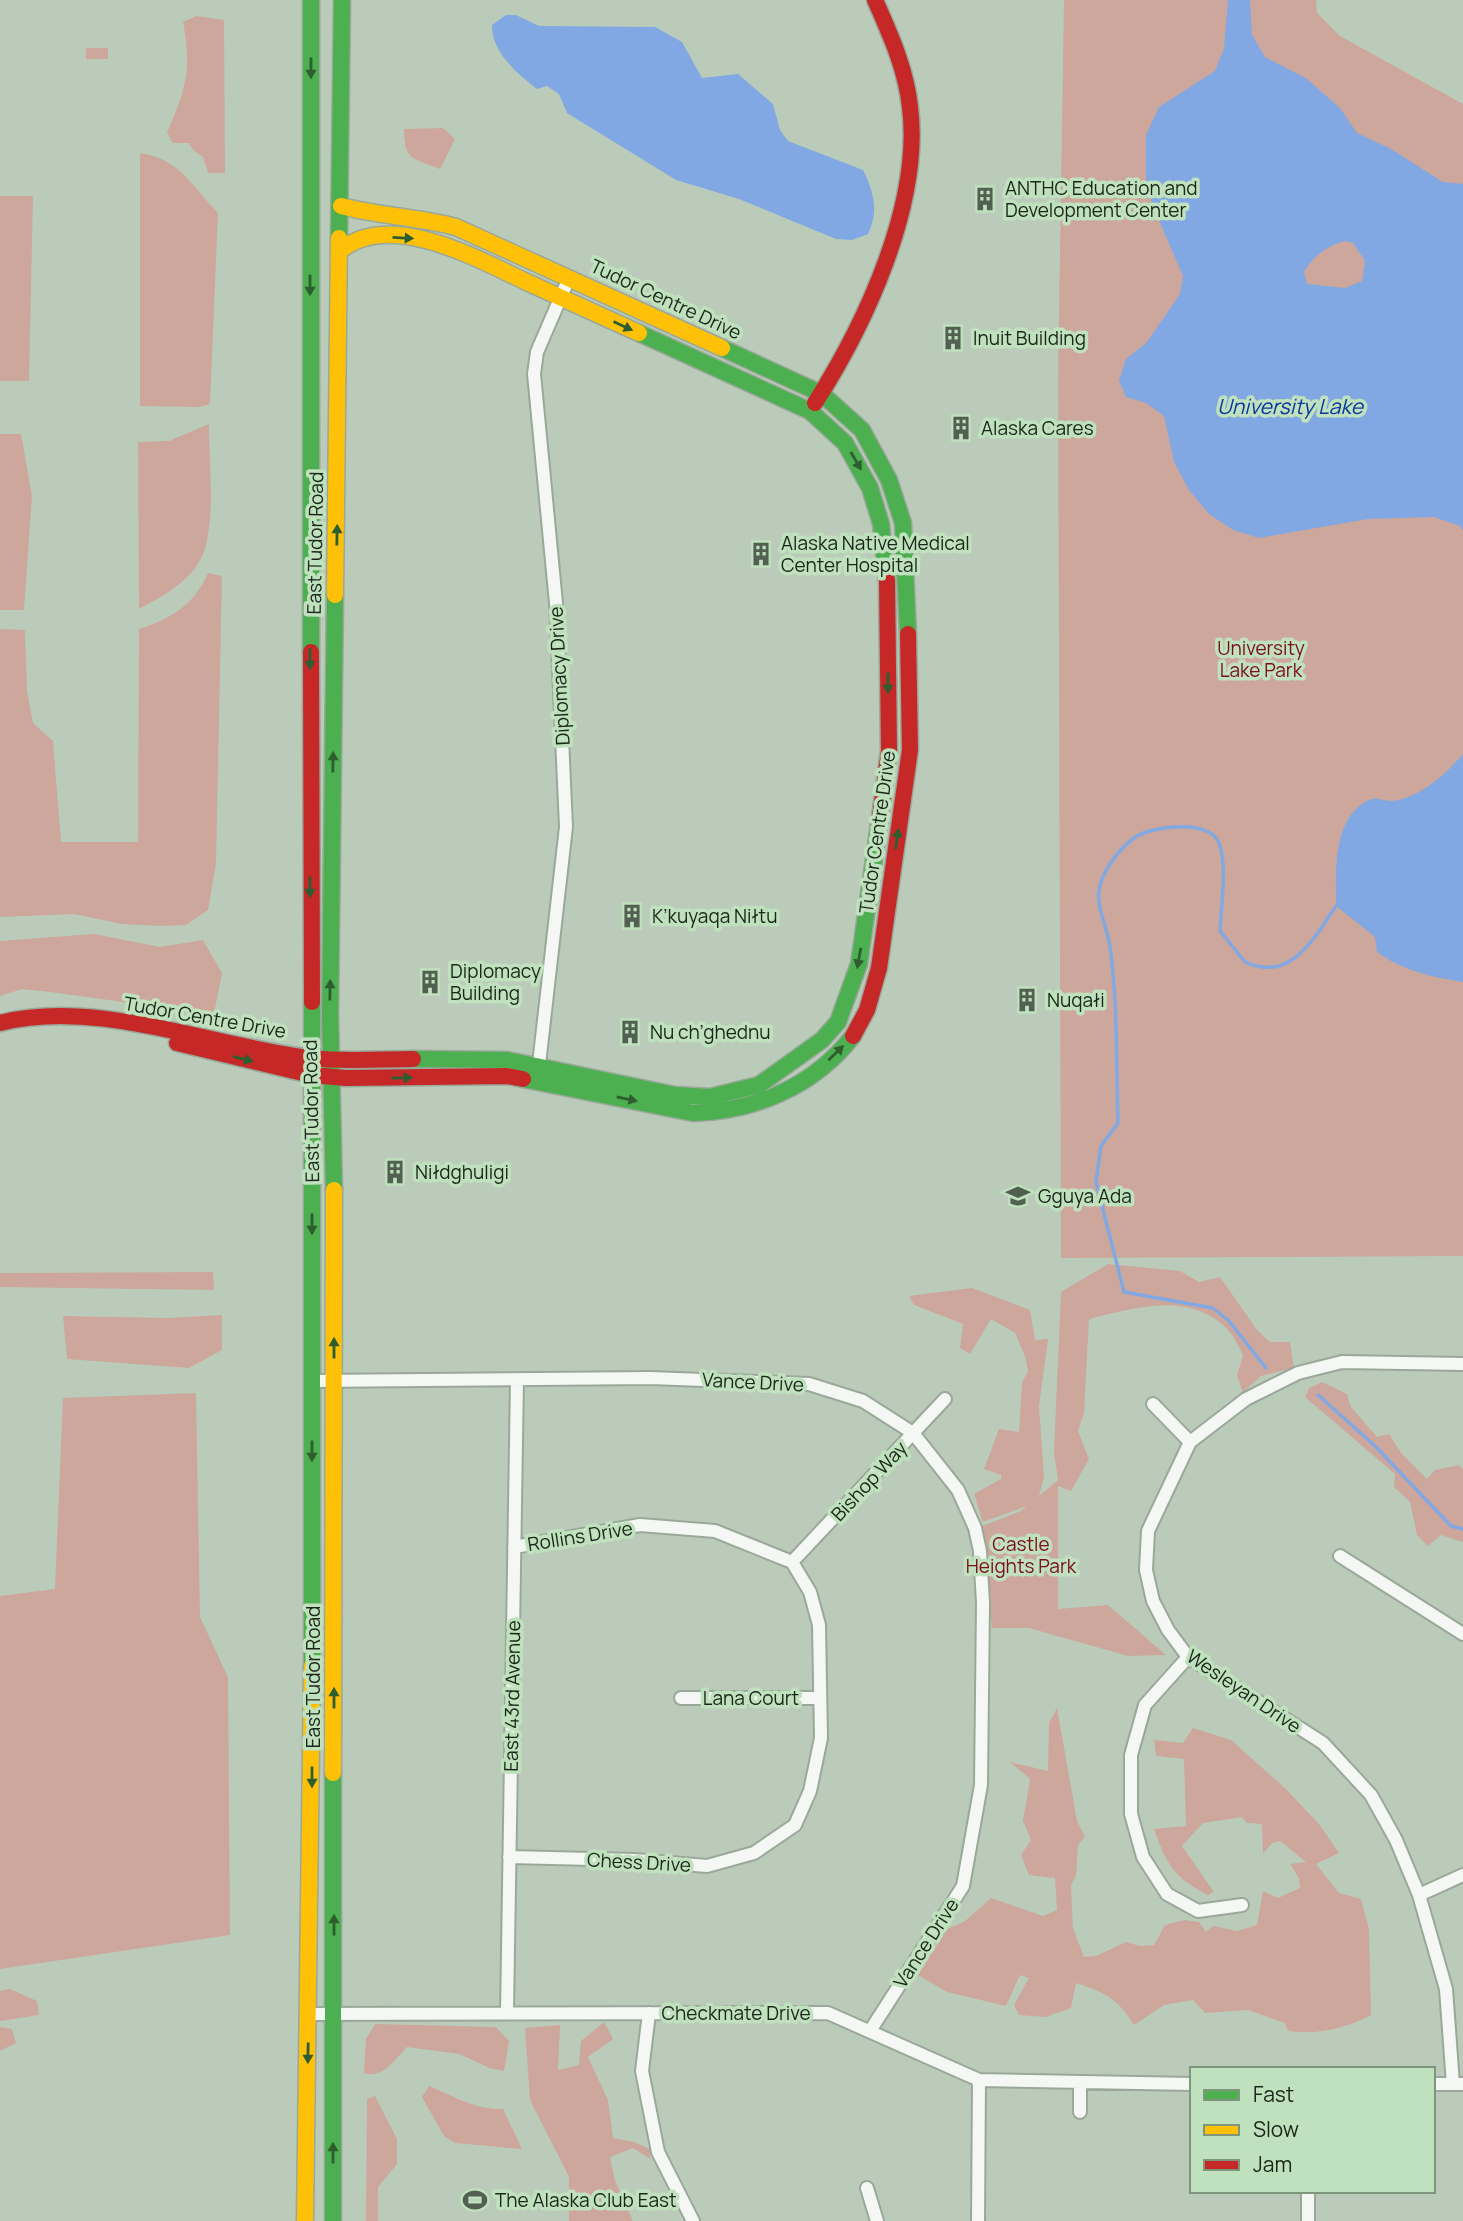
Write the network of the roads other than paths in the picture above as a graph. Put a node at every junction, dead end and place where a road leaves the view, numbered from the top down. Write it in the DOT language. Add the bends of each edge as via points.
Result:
graph roads {
  1 [pos="311,0"];
  2 [pos="342,0"];
  3 [pos="875,0"];
  4 [pos="341,206"];
  5 [pos="341,250"];
  6 [pos="569,278"];
  7 [pos="561,298"];
  8 [pos="822,394"];
  9 [pos="810,411"];
  10 [pos="0,1023"];
  11 [pos="107,1023"];
  12 [pos="312,1058"];
  13 [pos="332,1058"];
  14 [pos="539,1072"];
  15 [pos="311,1075"];
  16 [pos="334,1078"];
  17 [pos="1463,1364"];
  18 [pos="517,1379"];
  19 [pos="334,1380"];
  20 [pos="312,1381"];
  21 [pos="945,1399"];
  22 [pos="1153,1404"];
  23 [pos="913,1433"];
  24 [pos="1189,1443"];
  25 [pos="514,1547"];
  26 [pos="1339,1556"];
  27 [pos="792,1562"];
  28 [pos="1461,1629"];
  29 [pos="1188,1657"];
  30 [pos="681,1698"];
  31 [pos="820,1698"];
  32 [pos="509,1857"];
  33 [pos="1463,1875"];
  34 [pos="1419,1895"];
  35 [pos="1242,1905"];
  36 [pos="334,2013"];
  37 [pos="507,2013"];
  38 [pos="649,2013"];
  39 [pos="309,2014"];
  40 [pos="870,2031"];
  41 [pos="979,2080"];
  42 [pos="1080,2084"];
  43 [pos="1190,2084"];
  44 [pos="1435,2084"];
  45 [pos="1458,2084"];
  46 [pos="1080,2112"];
  47 [pos="867,2188"];
  48 [pos="1308,2193"];
  49 [pos="305,2221"];
  50 [pos="334,2221"];
  51 [pos="693,2221"];
  52 [pos="877,2221"];
  53 [pos="978,2221"];
  54 [pos="1308,2221"];
  1 -- 12 [label="street, East Tudor Road, one-way"];
  2 -- 4 [label="street, East Tudor Road"];
  3 -- 8 [label="street" via="899,54 910,96 910,176 890,249 867,308"];
  4 -- 5 [label="street, East Tudor Road"];
  4 -- 6 [label="street, Tudor Centre Drive" via="456,227"];
  5 -- 7 [label="street, Tudor Centre Drive, one-way" via="360,236 417,238 450,247"];
  13 -- 5 [label="street, East Tudor Road, one-way"];
  6 -- 7 [label="street, Diplomacy Drive"];
  6 -- 8 [label="street, Tudor Centre Drive"];
  7 -- 9 [label="street, Tudor Centre Drive, one-way"];
  7 -- 14 [label="street, Diplomacy Drive" via="537,352 534,374 555,603 566,827"];
  8 -- 9 [label="street"];
  14 -- 8 [label="street, Tudor Centre Drive, one-way" via="693,1113 732,1111 800,1083 834,1057 855,1033 870,1002 879,968 910,750 907,571 903,523 877,454 862,430"];
  9 -- 14 [label="street, Tudor Centre Drive, one-way" via="845,443 870,488 887,572 889,751 859,964 850,995 838,1022 822,1040 759,1085 732,1094 675,1095"];
  10 -- 11 [label="street, Tudor Centre Drive" via="41,1017"];
  11 -- 12 [label="street, Tudor Centre Drive" via="123,1020"];
  11 -- 15 [label="street, Tudor Centre Drive, one-way"];
  12 -- 13 [label="street, Tudor Centre Drive"];
  12 -- 15 [label="street, East Tudor Road"];
  13 -- 14 [label="street, Tudor Centre Drive" via="508,1060"];
  13 -- 16 [label="street, East Tudor Road"];
  16 -- 14 [label="street, Tudor Centre Drive, one-way"];
  15 -- 16 [label="street, Tudor Centre Drive"];
  15 -- 20 [label="street, East Tudor Road, one-way"];
  19 -- 16 [label="street, East Tudor Road, one-way"];
  17 -- 24 [label="street, Wesleyan Drive" via="1342,1362 1298,1373 1246,1399"];
  18 -- 19 [label="street, Vance Drive"];
  18 -- 23 [label="street, Vance Drive" via="809,1384 863,1401"];
  18 -- 25 [label="street, East 43rd Avenue"];
  19 -- 20 [label="street, Vance Drive"];
  36 -- 19 [label="street, East Tudor Road, one-way"];
  20 -- 39 [label="street, East Tudor Road, one-way"];
  21 -- 23 [label="street, Bishop Way"];
  22 -- 24 [label="street"];
  23 -- 27 [label="street, Bishop Way"];
  23 -- 40 [label="street, Vance Drive" via="958,1490 980,1551 981,1785 963,1886"];
  24 -- 29 [label="street, Wesleyan Drive" via="1148,1531 1146,1570 1153,1601"];
  25 -- 27 [label="street, Rollins Drive" via="640,1525 715,1531"];
  25 -- 32 [label="street, East 43rd Avenue"];
  26 -- 28 [label="street"];
  27 -- 31 [label="street" via="810,1592 819,1625"];
  29 -- 34 [label="street, Wesleyan Drive" via="1322,1743 1371,1795"];
  29 -- 35 [label="street" via="1145,1705 1131,1755 1131,1814 1143,1857 1167,1894 1198,1911"];
  30 -- 31 [label="street, Lana Court"];
  31 -- 32 [label="street, Chess Drive" via="821,1738 810,1791 795,1825 754,1853 707,1866"];
  32 -- 37 [label="street, East 43rd Avenue"];
  33 -- 34 [label="street"];
  34 -- 45 [label="street, Wesleyan Drive" via="1446,1989"];
  36 -- 37 [label="street, Checkmate Drive"];
  36 -- 39 [label="street, Checkmate Drive"];
  50 -- 36 [label="street, East Tudor Road, one-way"];
  37 -- 38 [label="street, Checkmate Drive"];
  38 -- 40 [label="street, Checkmate Drive" via="828,2013"];
  38 -- 51 [label="street" via="642,2071 658,2152"];
  39 -- 49 [label="street, East Tudor Road, one-way"];
  40 -- 41 [label="street, Checkmate Drive"];
  41 -- 42 [label="street, Checkmate Drive"];
  41 -- 53 [label="street"];
  42 -- 43 [label="street, Checkmate Drive"];
  42 -- 46 [label="street"];
  44 -- 45 [label="street"];
  47 -- 52 [label="street"];
  48 -- 54 [label="street"];
}
